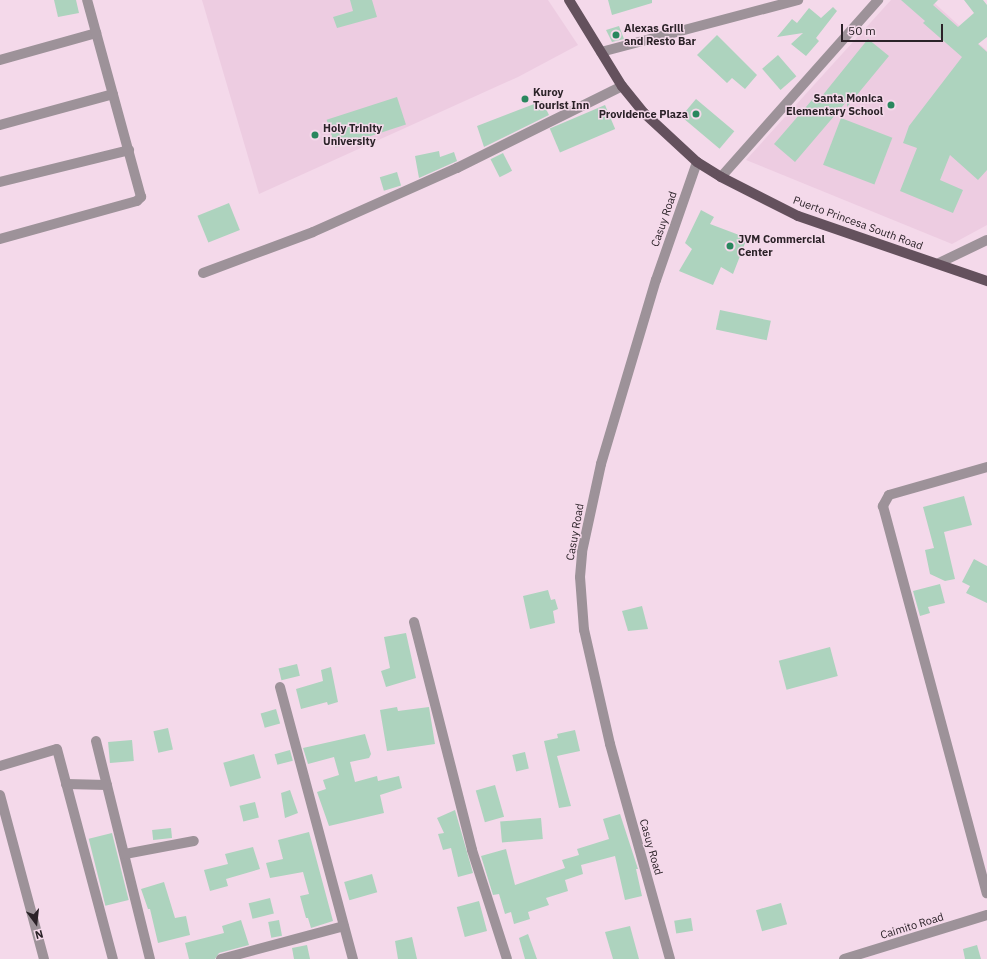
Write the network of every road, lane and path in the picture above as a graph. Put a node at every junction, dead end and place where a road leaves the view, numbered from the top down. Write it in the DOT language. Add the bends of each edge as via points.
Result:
graph roads {
  1 [pos="87,0"];
  2 [pos="569,0"];
  3 [pos="798,0"];
  4 [pos="878,0"];
  5 [pos="96,33"];
  6 [pos="601,52"];
  7 [pos="0,60"];
  8 [pos="622,86"];
  9 [pos="113,94"];
  10 [pos="0,125"];
  11 [pos="129,150"];
  12 [pos="697,162"];
  13 [pos="721,177"];
  14 [pos="0,182"];
  15 [pos="0,239"];
  16 [pos="987,240"];
  17 [pos="938,263"];
  18 [pos="204,273"];
  19 [pos="987,281"];
  20 [pos="987,467"];
  21 [pos="414,622"];
  22 [pos="280,687"];
  23 [pos="96,741"];
  24 [pos="0,766"];
  25 [pos="66,784"];
  26 [pos="107,785"];
  27 [pos="0,795"];
  28 [pos="194,841"];
  29 [pos="125,854"];
  30 [pos="987,892"];
  31 [pos="987,916"];
  32 [pos="344,926"];
  33 [pos="44,959"];
  34 [pos="113,959"];
  35 [pos="150,959"];
  36 [pos="221,959"];
  37 [pos="353,959"];
  38 [pos="507,959"];
  39 [pos="670,959"];
  40 [pos="844,959"];
  1 -- 5 [label="street"];
  2 -- 6 [label="main road, Puerto Princesa South Road"];
  3 -- 6 [label="street"];
  4 -- 13 [label="street"];
  5 -- 7 [label="street"];
  5 -- 9 [label="street"];
  6 -- 8 [label="main road, Puerto Princesa South Road"];
  8 -- 12 [label="main road, Puerto Princesa South Road" via="644,112"];
  8 -- 18 [label="street" via="457,168 313,232"];
  9 -- 10 [label="street"];
  9 -- 11 [label="street"];
  11 -- 14 [label="street"];
  11 -- 15 [label="street" via="141,194 137,201"];
  12 -- 13 [label="main road, Puerto Princesa South Road"];
  12 -- 39 [label="street, Casuy Road" via="656,280 601,464 582,552 580,577 584,630 610,744"];
  13 -- 17 [label="main road, Puerto Princesa South Road" via="798,216"];
  16 -- 17 [label="street"];
  17 -- 19 [label="main road, Puerto Princesa South Road"];
  20 -- 30 [label="street" via="889,495 883,506"];
  21 -- 38 [label="street" via="472,850"];
  22 -- 32 [label="street"];
  23 -- 26 [label="street"];
  24 -- 25 [label="street" via="57,749"];
  25 -- 26 [label="street"];
  25 -- 34 [label="street"];
  26 -- 29 [label="street"];
  27 -- 33 [label="street"];
  28 -- 29 [label="street"];
  29 -- 35 [label="street"];
  31 -- 40 [label="street, Caimito Road"];
  32 -- 36 [label="street"];
  32 -- 37 [label="street"];
}
